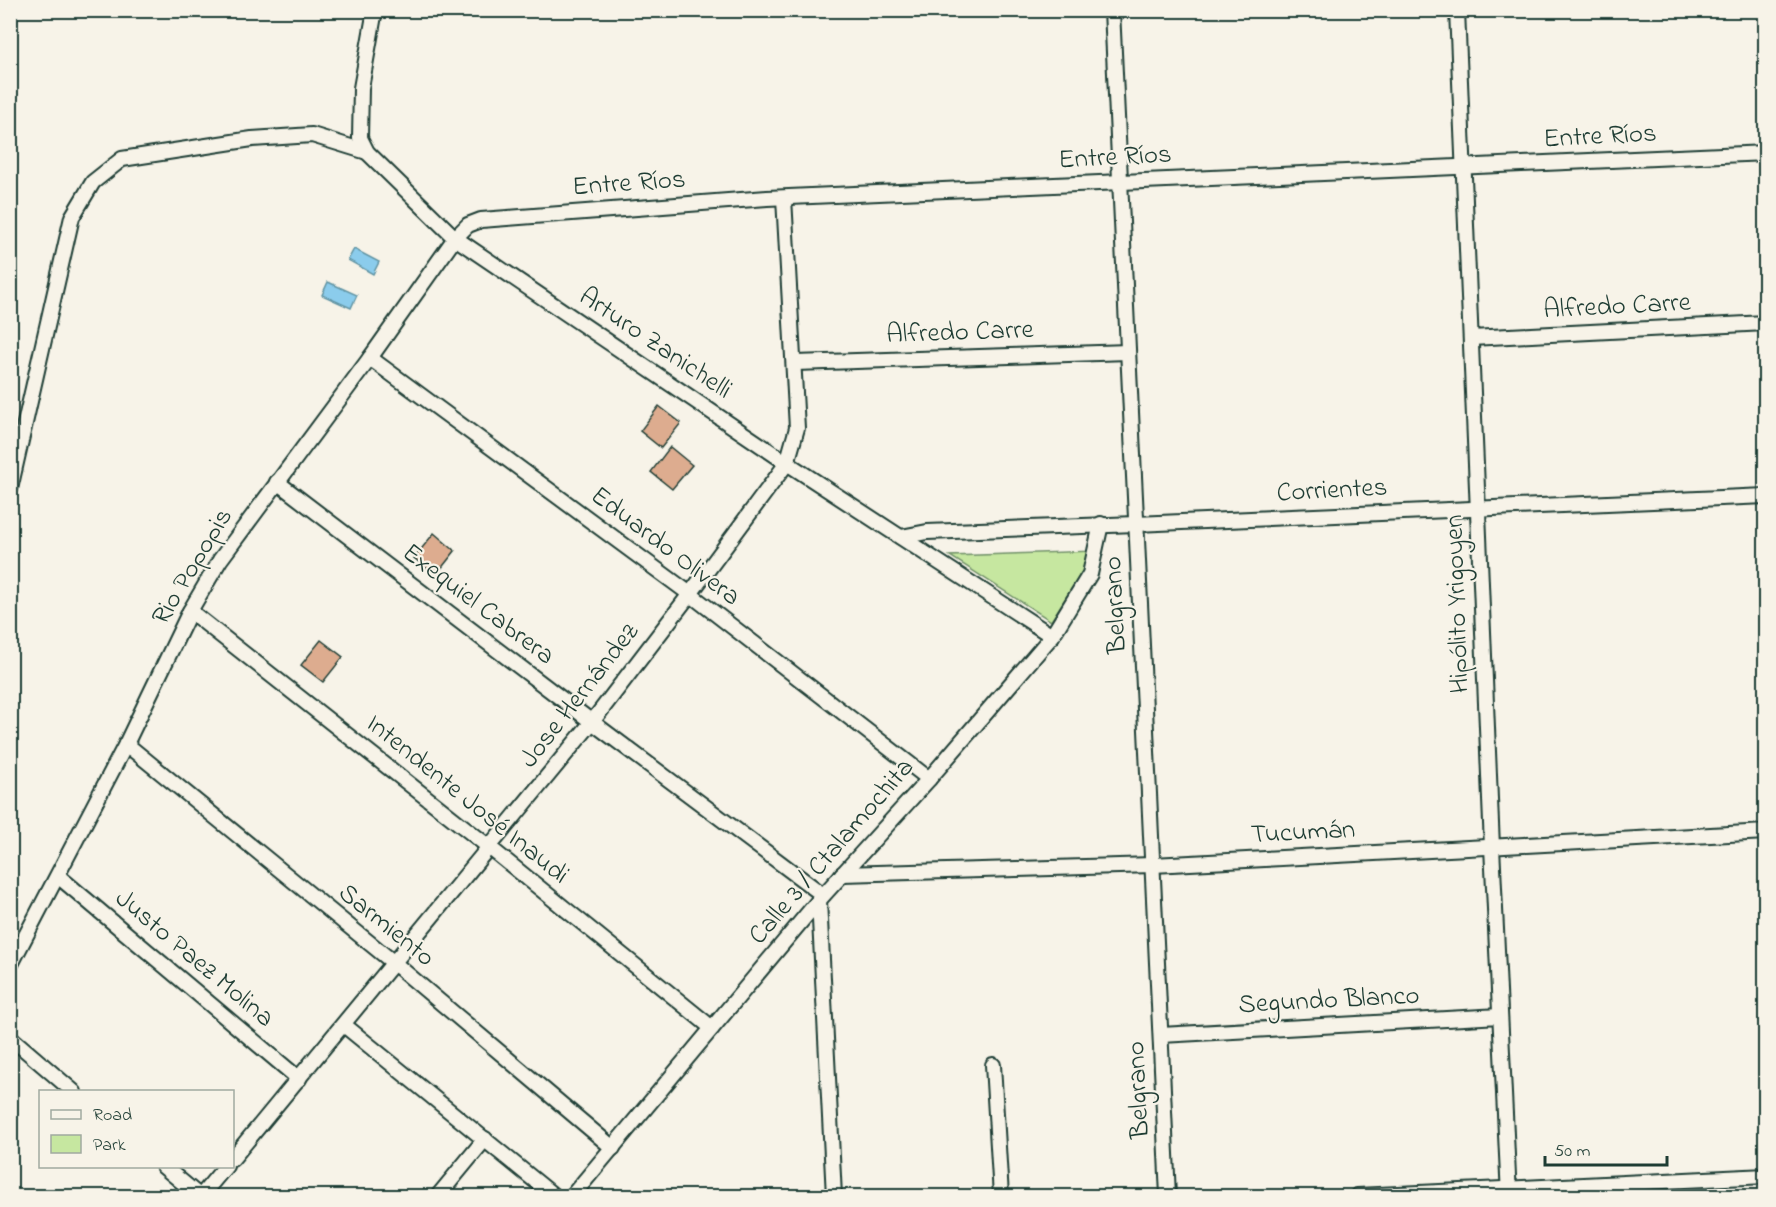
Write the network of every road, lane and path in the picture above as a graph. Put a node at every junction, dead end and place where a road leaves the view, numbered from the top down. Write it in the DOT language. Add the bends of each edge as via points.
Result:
graph roads {
  1 [pos="375,10"];
  2 [pos="1112,10"];
  3 [pos="1457,10"];
  4 [pos="367,152"];
  5 [pos="1766,153"];
  6 [pos="1464,167"];
  7 [pos="1119,182"];
  8 [pos="784,198"];
  9 [pos="468,225"];
  10 [pos="455,238"];
  11 [pos="1766,323"];
  12 [pos="1471,338"];
  13 [pos="1128,352"];
  14 [pos="370,358"];
  15 [pos="795,363"];
  16 [pos="787,463"];
  17 [pos="277,482"];
  18 [pos="10,489"];
  19 [pos="1766,496"];
  20 [pos="1478,508"];
  21 [pos="1101,524"];
  22 [pos="1136,524"];
  23 [pos="901,537"];
  24 [pos="690,594"];
  25 [pos="190,611"];
  26 [pos="1052,636"];
  27 [pos="592,722"];
  28 [pos="126,744"];
  29 [pos="929,779"];
  30 [pos="1766,832"];
  31 [pos="489,847"];
  32 [pos="1492,847"];
  33 [pos="1153,865"];
  34 [pos="843,874"];
  35 [pos="58,876"];
  36 [pos="821,897"];
  37 [pos="394,963"];
  38 [pos="10,966"];
  39 [pos="1500,1016"];
  40 [pos="344,1024"];
  41 [pos="712,1028"];
  42 [pos="1161,1035"];
  43 [pos="10,1037"];
  44 [pos="993,1065"];
  45 [pos="299,1079"];
  46 [pos="72,1090"];
  47 [pos="485,1139"];
  48 [pos="613,1148"];
  49 [pos="234,1157"];
  50 [pos="164,1168"];
  51 [pos="225,1168"];
  52 [pos="1766,1176"];
  53 [pos="1509,1193"];
  54 [pos="200,1197"];
  55 [pos="438,1197"];
  56 [pos="554,1197"];
  57 [pos="572,1197"];
  58 [pos="834,1197"];
  59 [pos="1001,1197"];
  60 [pos="1168,1197"];
  61 [pos="1357,1197"];
  1 -- 4 [label="street" via="361,88 360,138"];
  2 -- 7 [label="street, Belgrano"];
  3 -- 6 [label="street, Hipólito Yrigoyen"];
  4 -- 10 [label="street, Arturo Zanichelli"];
  4 -- 18 [label="street" via="312,135 252,139 122,159 93,182 72,217"];
  5 -- 6 [label="street, Entre Ríos"];
  6 -- 7 [label="street, Entre Ríos"];
  6 -- 12 [label="street, Hipólito Yrigoyen"];
  7 -- 8 [label="street, Entre Ríos"];
  7 -- 13 [label="street, Belgrano"];
  8 -- 9 [label="street, Entre Ríos" via="481,220"];
  8 -- 15 [label="street, Jose Hernández"];
  9 -- 10 [label="street, Rio Popopis"];
  10 -- 14 [label="street, Rio Popopis"];
  10 -- 16 [label="street, Arturo Zanichelli"];
  11 -- 12 [label="street, Alfredo Carre"];
  12 -- 20 [label="street, Hipólito Yrigoyen"];
  13 -- 15 [label="street, Alfredo Carre"];
  13 -- 22 [label="street, Belgrano"];
  14 -- 17 [label="street, Rio Popopis"];
  14 -- 24 [label="street, Eduardo Olivera"];
  15 -- 16 [label="street, Jose Hernández" via="797,428"];
  16 -- 23 [label="street, Arturo Zanichelli"];
  16 -- 24 [label="street, Jose Hernández"];
  17 -- 25 [label="street, Rio Popopis" via="220,560"];
  17 -- 27 [label="street, Exequiel Cabrera"];
  19 -- 20 [label="street, Corrientes"];
  20 -- 22 [label="street, Corrientes"];
  20 -- 32 [label="street, Hipólito Yrigoyen"];
  21 -- 22 [label="street, Corrientes"];
  21 -- 23 [label="street, Corrientes" via="927,532"];
  21 -- 26 [label="street, Calle 3 / Ctalamochita" via="1090,574"];
  22 -- 33 [label="street, Belgrano"];
  23 -- 26 [label="street, Arturo Zanichelli"];
  24 -- 27 [label="street, Jose Hernández"];
  24 -- 29 [label="street, Eduardo Olivera"];
  25 -- 28 [label="street, Rio Popopis"];
  25 -- 31 [label="street, Intendente José Inaudi"];
  26 -- 29 [label="street, Calle 3 / Ctalamochita"];
  27 -- 31 [label="street, Jose Hernández"];
  27 -- 36 [label="street, Exequiel Cabrera"];
  28 -- 35 [label="street, Rio Popopis"];
  28 -- 37 [label="street, Sarmiento"];
  29 -- 34 [label="street, Calle 3 / Ctalamochita"];
  30 -- 32 [label="street, Tucumán"];
  31 -- 37 [label="street, Jose Hernández"];
  31 -- 41 [label="street, Intendente José Inaudi"];
  32 -- 33 [label="street, Tucumán"];
  32 -- 39 [label="street, Hipólito Yrigoyen"];
  33 -- 34 [label="street, Tucumán"];
  33 -- 42 [label="street, Belgrano"];
  34 -- 36 [label="street, Calle 3 / Ctalamochita"];
  35 -- 38 [label="street, Rio Popopis"];
  35 -- 45 [label="street, Justo Paez Molina"];
  36 -- 41 [label="street, Calle 3 / Ctalamochita"];
  36 -- 58 [label="street"];
  37 -- 40 [label="street, Jose Hernández"];
  37 -- 48 [label="street, Sarmiento"];
  39 -- 42 [label="street, Segundo Blanco"];
  39 -- 53 [label="street, Hipólito Yrigoyen"];
  40 -- 45 [label="street, Jose Hernández"];
  40 -- 47 [label="street"];
  41 -- 48 [label="street, Calle 3 / Ctalamochita"];
  42 -- 60 [label="street, Belgrano"];
  43 -- 46 [label="street"];
  44 -- 59 [label="street"];
  45 -- 49 [label="street, Jose Hernández"];
  47 -- 55 [label="street"];
  47 -- 56 [label="street"];
  48 -- 57 [label="street, Calle 3 / Ctalamochita"];
  50 -- 54 [label="street"];
  51 -- 54 [label="street"];
  52 -- 53 [label="street"];
  53 -- 61 [label="street"];
}
